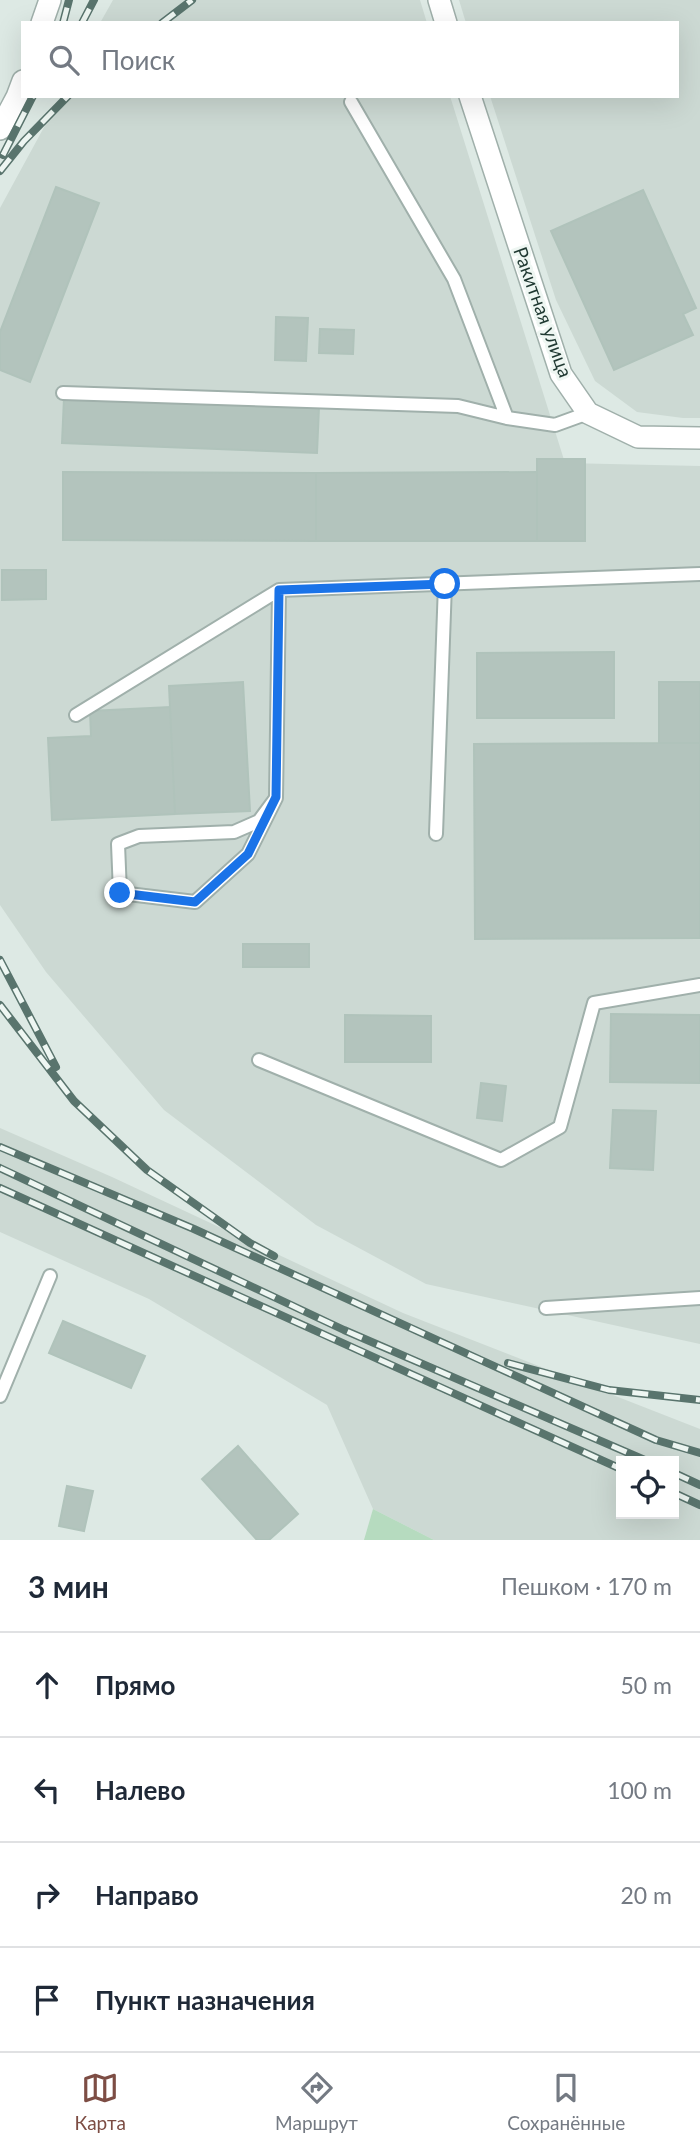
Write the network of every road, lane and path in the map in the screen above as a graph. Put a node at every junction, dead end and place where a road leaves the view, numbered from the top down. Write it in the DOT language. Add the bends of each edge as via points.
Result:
graph roads {
  1 [pos="50,0"];
  2 [pos="439,0"];
  3 [pos="43,21"];
  4 [pos="445,21"];
  5 [pos="21,86"];
  6 [pos="471,98"];
  7 [pos="351,102"];
  8 [pos="0,129"];
  9 [pos="63,393"];
  10 [pos="588,413"];
  11 [pos="507,418"];
  12 [pos="700,438"];
  13 [pos="700,574"];
  14 [pos="445,584"];
  15 [pos="279,590"];
  16 [pos="76,715"];
  17 [pos="276,797"];
  18 [pos="436,834"];
  19 [pos="700,985"];
  20 [pos="259,1060"];
  21 [pos="50,1276"];
  22 [pos="700,1298"];
  23 [pos="546,1308"];
  24 [pos="0,1396"];
  1 -- 3 [label="street"];
  2 -- 4 [label="street"];
  5 -- 8 [label="street"];
  6 -- 10 [label="street, Ракитная улица" via="561,374"];
  7 -- 11 [label="lane" via="454,279"];
  9 -- 11 [label="lane" via="458,406"];
  10 -- 11 [label="lane" via="555,425"];
  10 -- 12 [label="street, Ракитная улица" via="638,437"];
  13 -- 14 [label="lane"];
  14 -- 15 [label="lane"];
  14 -- 18 [label="lane"];
  15 -- 16 [label="lane"];
  15 -- 17 [label="lane"];
  17 -- 17 [label="lane" via="248,854 195,902 120,893 118,844 139,836 234,832 259,821"];
  19 -- 20 [label="lane" via="594,1003 560,1127 501,1160"];
  21 -- 24 [label="lane"];
  22 -- 23 [label="lane"];
}
